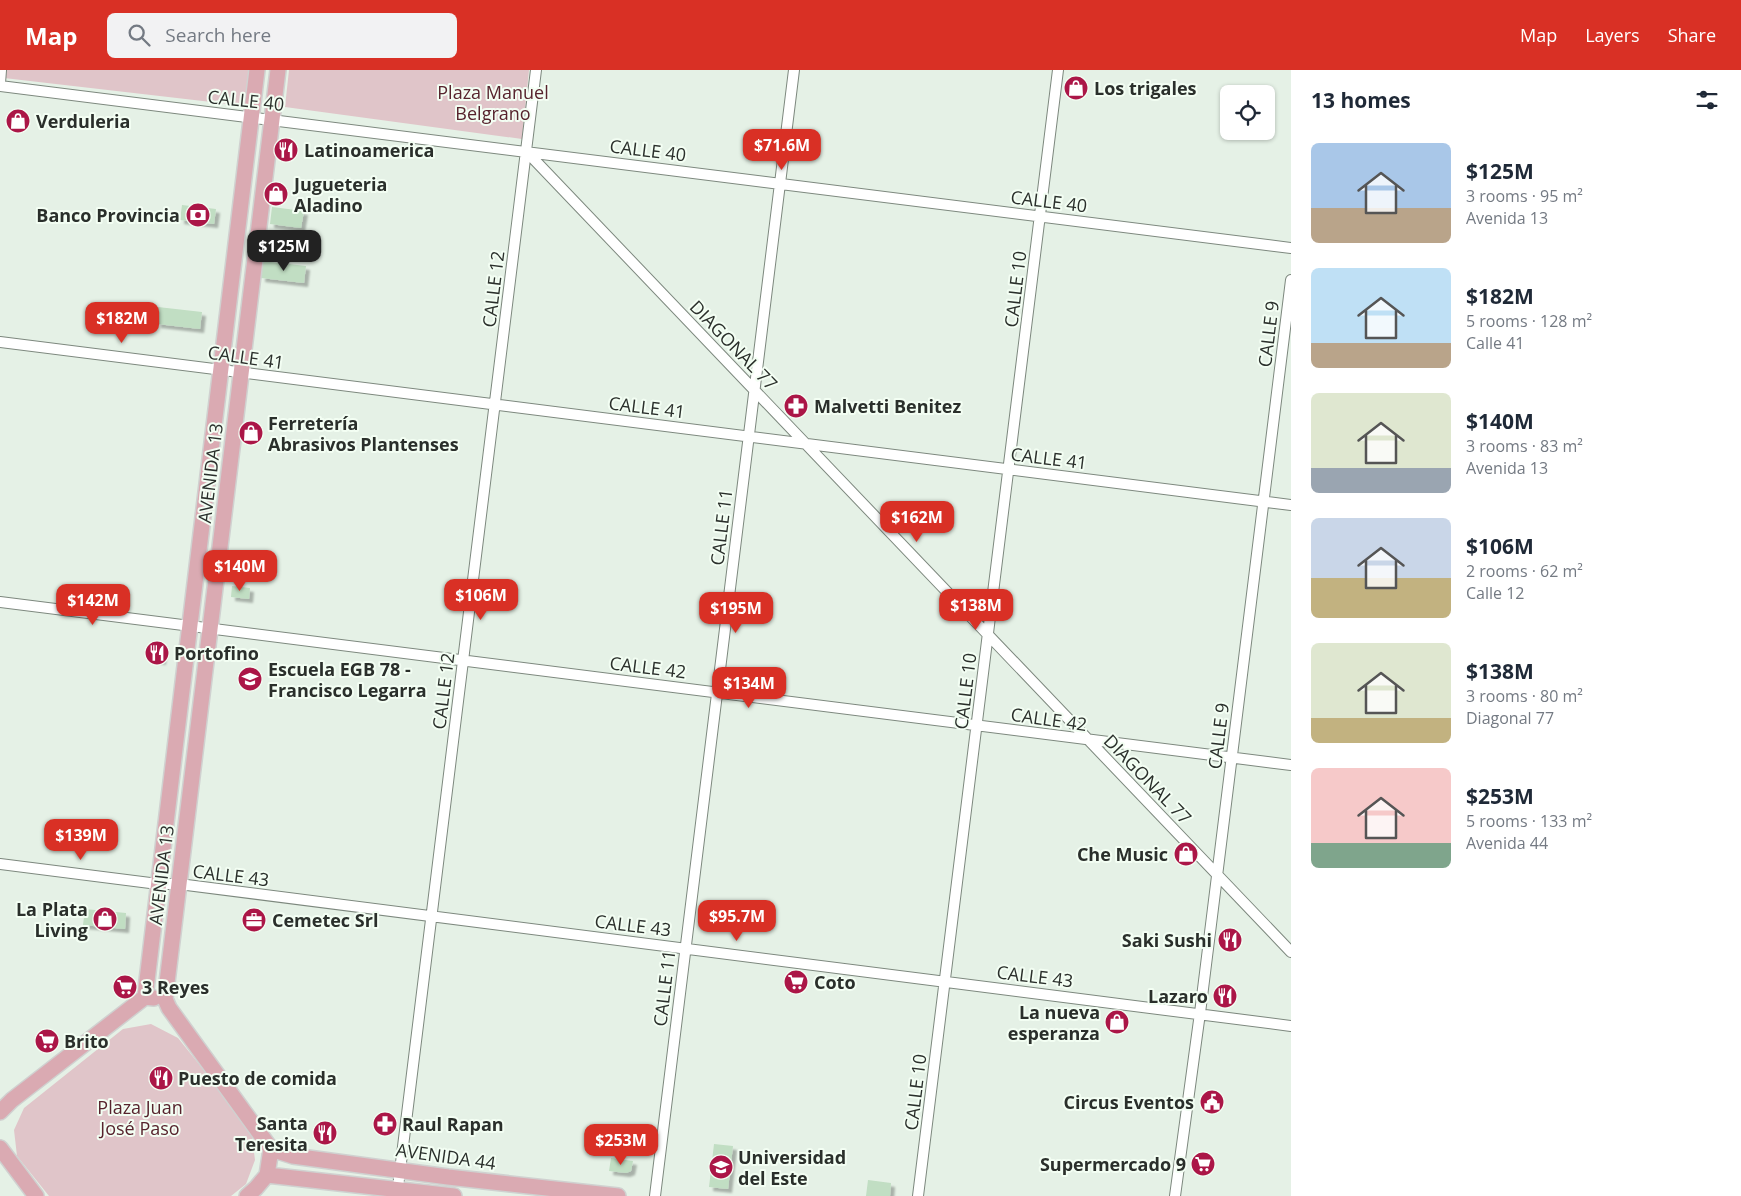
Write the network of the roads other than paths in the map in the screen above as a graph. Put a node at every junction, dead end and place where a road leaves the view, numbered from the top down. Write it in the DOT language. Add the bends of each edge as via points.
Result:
graph roads {
  1 [pos="2,70"];
  2 [pos="257,70"];
  3 [pos="278,70"];
  4 [pos="536,70"];
  5 [pos="794,70"];
  6 [pos="1058,70"];
  7 [pos="0,84"];
  8 [pos="252,118"];
  9 [pos="272,120"];
  10 [pos="526,151"];
  11 [pos="780,183"];
  12 [pos="1040,216"];
  13 [pos="1291,248"];
  14 [pos="1291,280"];
  15 [pos="0,342"];
  16 [pos="221,369"];
  17 [pos="241,372"];
  18 [pos="754,390"];
  19 [pos="494,404"];
  20 [pos="748,436"];
  21 [pos="806,444"];
  22 [pos="1009,469"];
  23 [pos="1264,501"];
  24 [pos="1291,505"];
  25 [pos="0,602"];
  26 [pos="190,626"];
  27 [pos="210,628"];
  28 [pos="988,636"];
  29 [pos="463,660"];
  30 [pos="717,692"];
  31 [pos="977,725"];
  32 [pos="1089,740"];
  33 [pos="1232,757"];
  34 [pos="1291,765"];
  35 [pos="0,864"];
  36 [pos="1216,874"];
  37 [pos="158,884"];
  38 [pos="179,884"];
  39 [pos="432,916"];
  40 [pos="685,948"];
  41 [pos="1291,952"];
  42 [pos="945,981"];
  43 [pos="145,997"];
  44 [pos="165,999"];
  45 [pos="1200,1013"];
  46 [pos="1291,1026"];
  47 [pos="0,1112"];
  48 [pos="0,1148"];
  49 [pos="271,1149"];
  50 [pos="399,1169"];
  51 [pos="267,1175"];
  52 [pos="397,1192"];
  53 [pos="36,1196"];
  54 [pos="247,1196"];
  55 [pos="454,1196"];
  56 [pos="618,1196"];
  57 [pos="655,1196"];
  58 [pos="918,1196"];
  59 [pos="1175,1196"];
  1 -- 7 [label="street"];
  2 -- 8 [label="main road, AVENIDA 13"];
  3 -- 9 [label="main road, AVENIDA 13"];
  4 -- 10 [label="street, CALLE 12"];
  5 -- 11 [label="street, CALLE 11"];
  6 -- 12 [label="street, CALLE 10"];
  7 -- 8 [label="street, CALLE 40"];
  8 -- 9 [label="street, CALLE 40"];
  8 -- 16 [label="main road, AVENIDA 13"];
  9 -- 10 [label="street, CALLE 40"];
  9 -- 17 [label="main road, AVENIDA 13"];
  10 -- 11 [label="street, CALLE 40"];
  10 -- 18 [label="street, DIAGONAL 77"];
  10 -- 19 [label="street, CALLE 12"];
  11 -- 12 [label="street, CALLE 40"];
  11 -- 18 [label="street, CALLE 11"];
  12 -- 13 [label="street, CALLE 40"];
  12 -- 22 [label="street, CALLE 10"];
  14 -- 23 [label="street, CALLE 9"];
  15 -- 16 [label="street, CALLE 41"];
  16 -- 17 [label="street, CALLE 41"];
  16 -- 26 [label="main road, AVENIDA 13"];
  17 -- 19 [label="street, CALLE 41"];
  17 -- 27 [label="main road, AVENIDA 13"];
  18 -- 20 [label="street, CALLE 11"];
  18 -- 21 [label="street, DIAGONAL 77"];
  19 -- 20 [label="street, CALLE 41"];
  19 -- 29 [label="street, CALLE 12"];
  20 -- 21 [label="street, CALLE 41"];
  20 -- 30 [label="street, CALLE 11"];
  21 -- 22 [label="street, CALLE 41"];
  21 -- 28 [label="street, DIAGONAL 77"];
  22 -- 23 [label="street, CALLE 41"];
  22 -- 28 [label="street, CALLE 10"];
  23 -- 24 [label="street, CALLE 41"];
  23 -- 33 [label="street, CALLE 9"];
  25 -- 26 [label="street, CALLE 42"];
  26 -- 27 [label="street, CALLE 42"];
  26 -- 37 [label="main road, AVENIDA 13"];
  27 -- 29 [label="street, CALLE 42"];
  27 -- 38 [label="main road, AVENIDA 13"];
  28 -- 31 [label="street, CALLE 10"];
  28 -- 32 [label="street, DIAGONAL 77"];
  29 -- 30 [label="street, CALLE 42"];
  29 -- 39 [label="street, CALLE 12"];
  30 -- 31 [label="street, CALLE 42"];
  30 -- 40 [label="street, CALLE 11"];
  31 -- 32 [label="street, CALLE 42"];
  31 -- 42 [label="street, CALLE 10"];
  32 -- 33 [label="street, CALLE 42"];
  32 -- 36 [label="street, DIAGONAL 77"];
  33 -- 34 [label="street, CALLE 42"];
  33 -- 36 [label="street, CALLE 9"];
  35 -- 37 [label="street, CALLE 43"];
  36 -- 41 [label="street, DIAGONAL 77"];
  36 -- 45 [label="street, CALLE 9"];
  37 -- 38 [label="street, CALLE 43"];
  37 -- 43 [label="main road, AVENIDA 13"];
  38 -- 39 [label="street, CALLE 43"];
  38 -- 44 [label="main road, AVENIDA 13"];
  39 -- 40 [label="street, CALLE 43"];
  39 -- 50 [label="street, CALLE 12"];
  40 -- 42 [label="street, CALLE 43"];
  40 -- 57 [label="street, CALLE 11"];
  42 -- 45 [label="street, CALLE 43"];
  42 -- 58 [label="street, CALLE 10"];
  43 -- 44 [label="main road"];
  43 -- 47 [label="main road"];
  44 -- 49 [label="main road"];
  45 -- 46 [label="street, CALLE 43"];
  45 -- 59 [label="street, CALLE 9"];
  48 -- 53 [label="main road"];
  49 -- 50 [label="main road, AVENIDA 44" via="293,1156"];
  49 -- 51 [label="main road"];
  50 -- 52 [label="street, CALLE 12"];
  50 -- 56 [label="main road, AVENIDA 44"];
  51 -- 52 [label="main road"];
  51 -- 54 [label="main road"];
  52 -- 55 [label="main road"];
}
